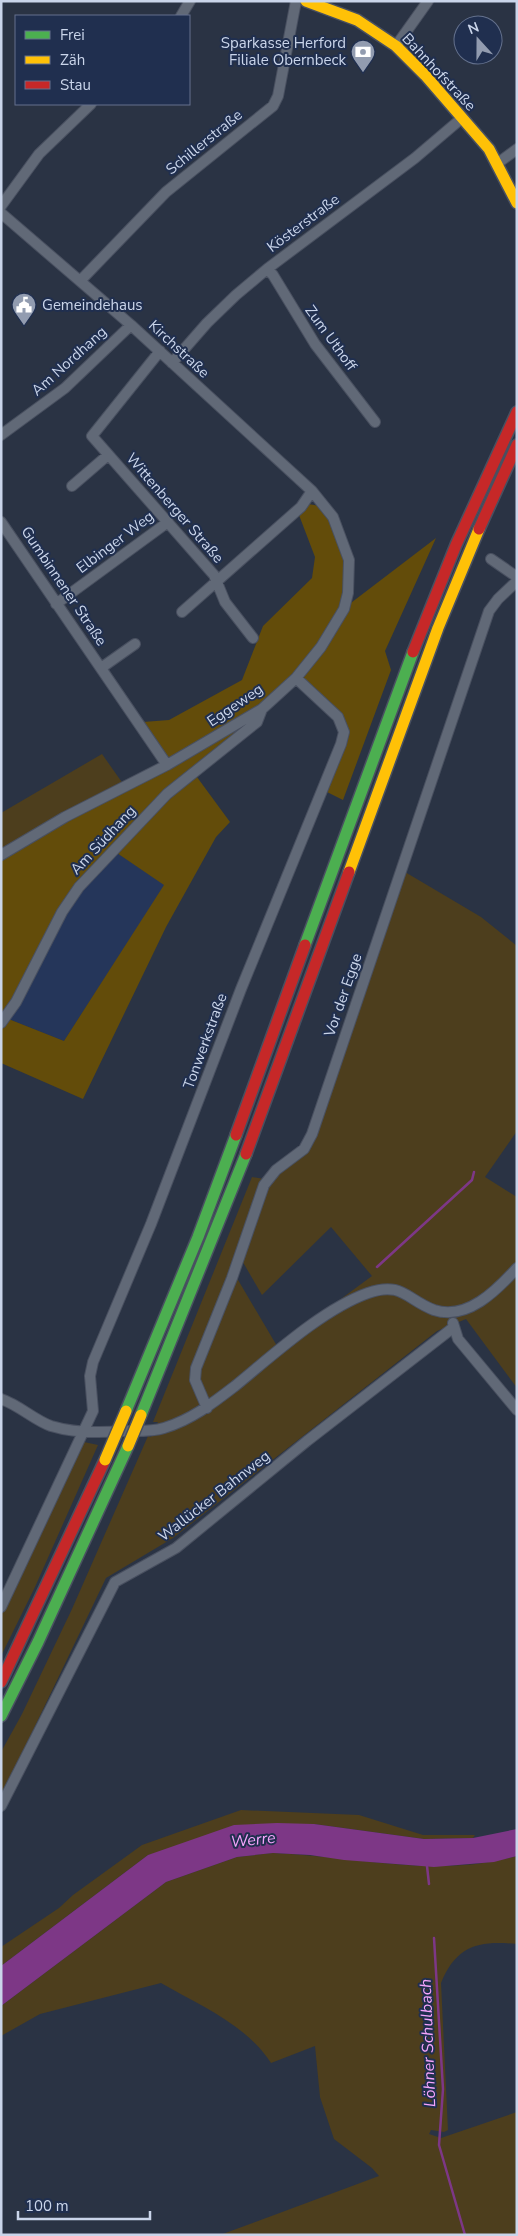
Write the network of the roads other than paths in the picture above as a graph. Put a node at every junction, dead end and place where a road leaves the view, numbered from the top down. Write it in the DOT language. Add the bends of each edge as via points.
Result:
graph roads {
  1 [pos="190,1"];
  2 [pos="296,1"];
  3 [pos="306,1"];
  4 [pos="428,1"];
  5 [pos="182,15"];
  6 [pos="396,46"];
  7 [pos="90,105"];
  8 [pos="462,118"];
  9 [pos="517,149"];
  10 [pos="498,163"];
  11 [pos="517,203"];
  12 [pos="1,206"];
  13 [pos="1,213"];
  14 [pos="267,269"];
  15 [pos="81,280"];
  16 [pos="131,325"];
  17 [pos="160,352"];
  18 [pos="172,363"];
  19 [pos="517,412"];
  20 [pos="375,422"];
  21 [pos="1,435"];
  22 [pos="517,445"];
  23 [pos="108,455"];
  24 [pos="72,486"];
  25 [pos="312,491"];
  26 [pos="1,522"];
  27 [pos="168,522"];
  28 [pos="491,559"];
  29 [pos="517,577"];
  30 [pos="517,581"];
  31 [pos="216,582"];
  32 [pos="56,604"];
  33 [pos="182,612"];
  34 [pos="254,638"];
  35 [pos="135,644"];
  36 [pos="101,668"];
  37 [pos="296,678"];
  38 [pos="262,709"];
  39 [pos="167,765"];
  40 [pos="1,855"];
  41 [pos="1,1023"];
  42 [pos="517,1268"];
  43 [pos="450,1313"];
  44 [pos="454,1328"];
  45 [pos="1,1399"];
  46 [pos="207,1408"];
  47 [pos="517,1410"];
  48 [pos="85,1432"];
  49 [pos="1,1607"];
  50 [pos="1,1682"];
  51 [pos="1,1716"];
  52 [pos="1,1806"];
  1 -- 5 [label="street"];
  2 -- 15 [label="street, Schillerstraße" via="278,96 273,106 166,192"];
  3 -- 6 [label="main road, Bahnhofstraße" via="357,20"];
  4 -- 6 [label="street"];
  6 -- 8 [label="main road, Bahnhofstraße"];
  7 -- 12 [label="street" via="39,154"];
  8 -- 10 [label="main road, Bahnhofstraße"];
  8 -- 14 [label="street, Kösterstraße" via="415,158"];
  9 -- 10 [label="street"];
  10 -- 11 [label="main road, Bahnhofstraße"];
  13 -- 15 [label="street, Kirchstraße"];
  14 -- 18 [label="street, Kösterstraße" via="217,313"];
  14 -- 20 [label="street, Zum Uthoff" via="315,344"];
  15 -- 16 [label="street, Kirchstraße"];
  16 -- 17 [label="street, Kirchstraße"];
  16 -- 21 [label="street, Am Nordhang" via="65,388"];
  17 -- 18 [label="street, Kirchstraße"];
  17 -- 23 [label="street, Wittenberger Straße" via="92,436"];
  18 -- 25 [label="street, Kirchstraße"];
  19 -- 50 [label="main road, bridge" via="427,615 205,1218 105,1460"];
  22 -- 51 [label="main road, bridge" via="442,619 215,1233 128,1446"];
  23 -- 24 [label="street, Wittenberger Straße"];
  23 -- 27 [label="street, Wittenberger Straße"];
  25 -- 31 [label="street, Wittenberger Straße" via="301,507"];
  25 -- 37 [label="street, Eggeweg" via="333,517 349,560 348,593 344,609 321,647"];
  26 -- 32 [label="street, Gumbinnener Straße"];
  27 -- 31 [label="street, Wittenberger Straße" via="214,575"];
  27 -- 32 [label="street, Elbinger Weg"];
  28 -- 29 [label="street"];
  30 -- 46 [label="street, Vor der Egge" via="489,611 312,1134 304,1149 276,1170 264,1185 196,1368 195,1380"];
  31 -- 33 [label="street, Wittenberger Straße"];
  31 -- 34 [label="street, Wittenberger Straße" via="225,602"];
  32 -- 36 [label="street, Gumbinnener Straße"];
  35 -- 36 [label="street, Gumbinnener Straße"];
  36 -- 39 [label="street, Gumbinnener Straße"];
  37 -- 38 [label="street, Eggeweg"];
  37 -- 48 [label="street, Tonwerkstraße" via="338,717 344,732 341,744 93,1362 90,1376 93,1411"];
  38 -- 39 [label="street, Eggeweg"];
  38 -- 41 [label="street, Am Südhang" via="257,722 167,794 79,887 62,912 16,1002"];
  39 -- 40 [label="street, Eggeweg" via="65,817"];
  42 -- 43 [label="street" via="481,1300 466,1310"];
  43 -- 44 [label="street"];
  43 -- 46 [label="street" via="434,1309 393,1289 384,1288 359,1296 317,1322"];
  44 -- 47 [label="street" via="458,1339"];
  44 -- 52 [label="street, Wallücker Bahnweg" via="307,1441 176,1548 115,1582"];
  45 -- 48 [label="street" via="51,1426"];
  46 -- 48 [label="street" via="162,1429"];
  48 -- 49 [label="street"];
}
